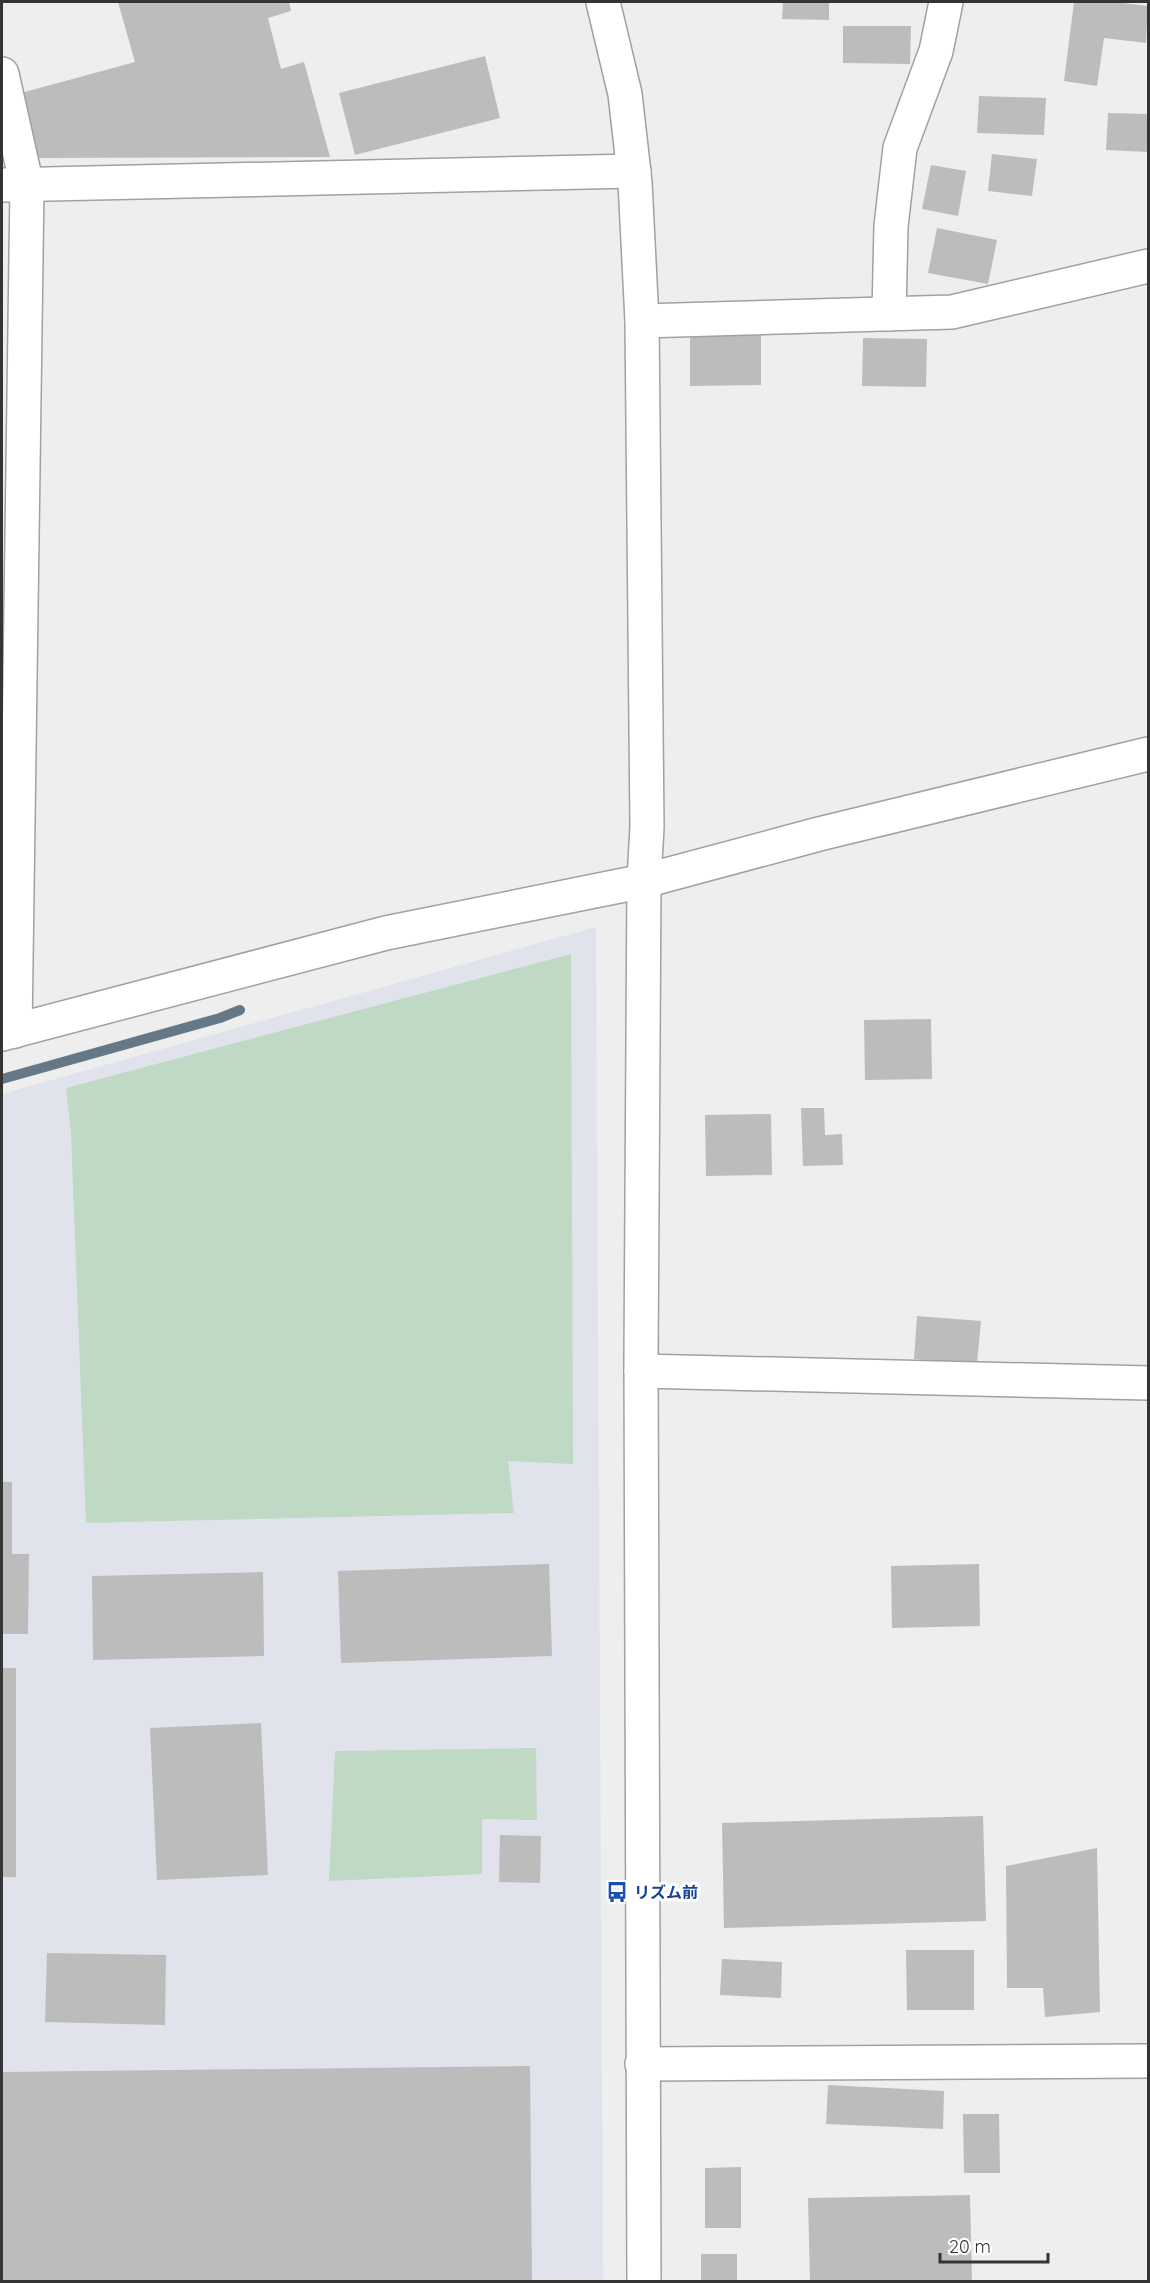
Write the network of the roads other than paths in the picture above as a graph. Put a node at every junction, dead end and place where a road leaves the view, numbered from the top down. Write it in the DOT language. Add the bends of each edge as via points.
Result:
graph roads {
  1 [pos="603,2"];
  2 [pos="946,2"];
  3 [pos="2,75"];
  4 [pos="634,171"];
  5 [pos="14,185"];
  6 [pos="1149,266"];
  7 [pos="889,314"];
  8 [pos="642,321"];
  9 [pos="1149,754"];
  10 [pos="644,880"];
  11 [pos="8,1032"];
  12 [pos="641,1371"];
  13 [pos="1149,1383"];
  14 [pos="1149,2061"];
  15 [pos="642,2064"];
  16 [pos="644,2282"];
  1 -- 4 [label="street" via="625,94"];
  2 -- 7 [label="street" via="936,51 900,148 891,226"];
  3 -- 5 [label="street"];
  4 -- 5 [label="street"];
  4 -- 8 [label="street"];
  5 -- 11 [label="street"];
  6 -- 7 [label="street" via="952,312"];
  7 -- 8 [label="street"];
  8 -- 10 [label="street" via="647,827"];
  9 -- 10 [label="street"];
  10 -- 11 [label="street" via="386,933"];
  10 -- 12 [label="street"];
  12 -- 13 [label="street"];
  12 -- 15 [label="street"];
  14 -- 15 [label="street"];
  15 -- 16 [label="street"];
}
